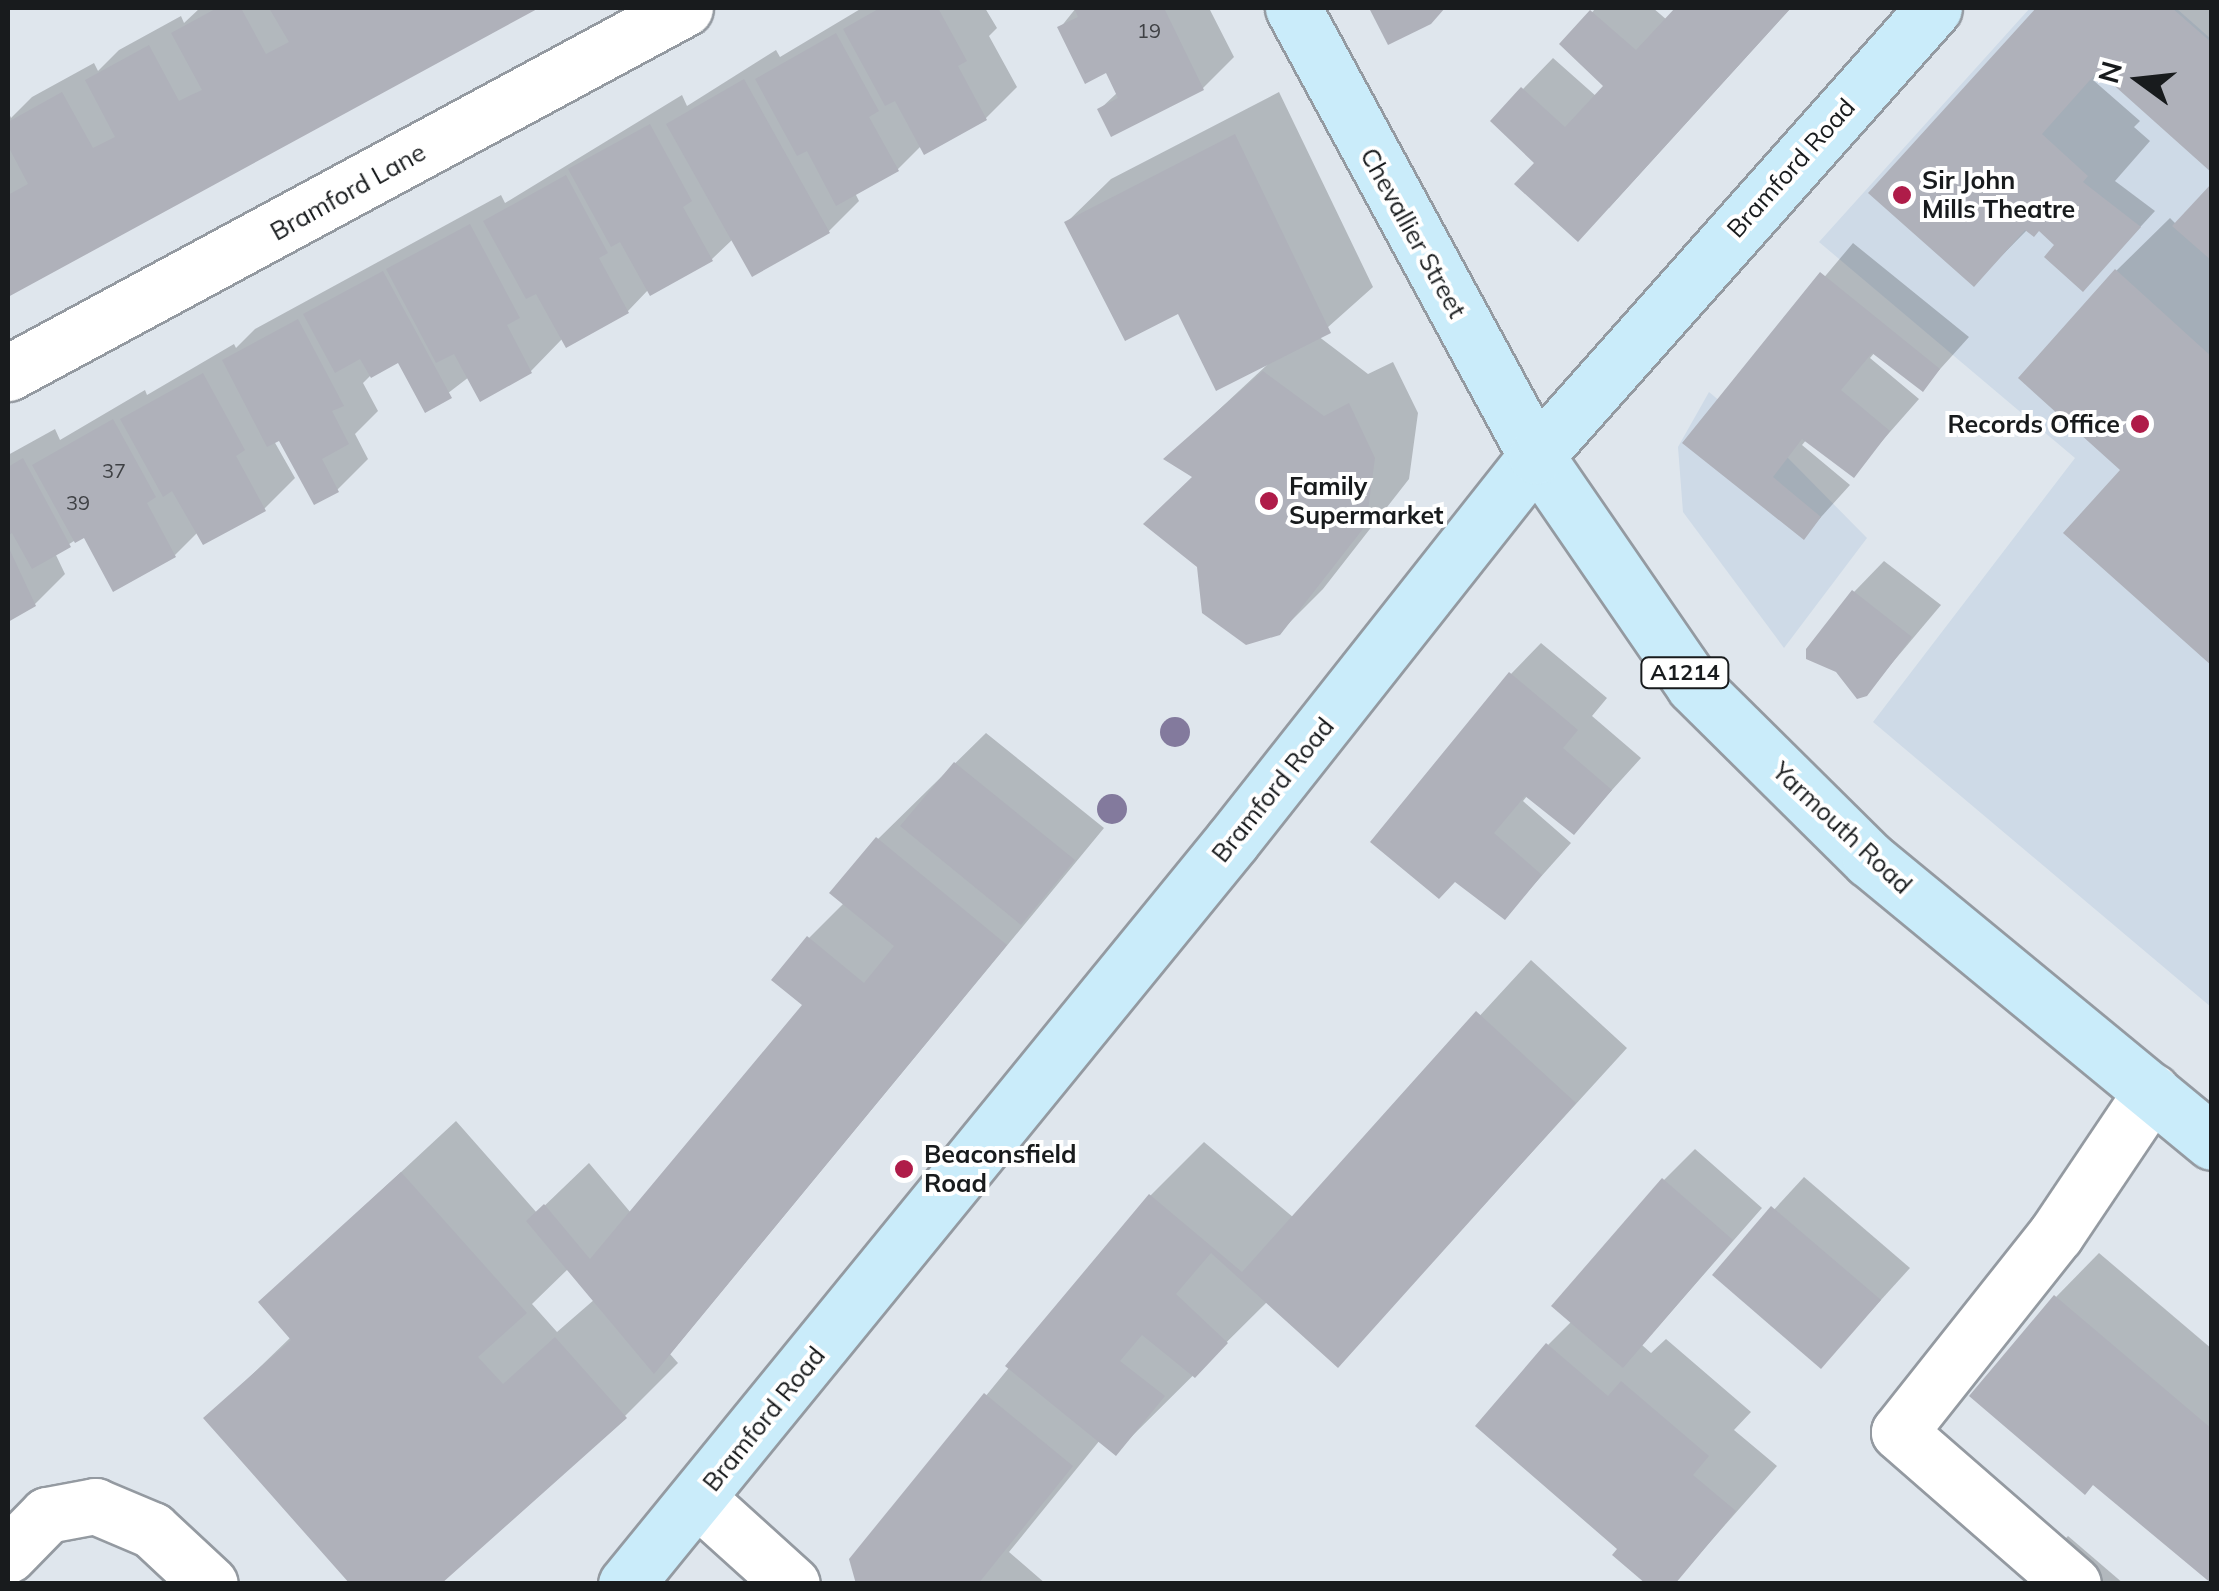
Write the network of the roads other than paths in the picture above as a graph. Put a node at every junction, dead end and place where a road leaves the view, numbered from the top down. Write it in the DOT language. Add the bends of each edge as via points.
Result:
graph roads {
  1 [pos="686,8"];
  2 [pos="1293,8"];
  3 [pos="1934,8"];
  4 [pos="8,373"];
  5 [pos="1536,456"];
  6 [pos="2152,1091"];
  7 [pos="2212,1142"];
  8 [pos="698,1500"];
  9 [pos="8,1554"];
  10 [pos="210,1584"];
  11 [pos="626,1584"];
  12 [pos="792,1584"];
  13 [pos="2072,1584"];
  1 -- 4 [label="street, Bramford Lane"];
  2 -- 5 [label="main road, Chevallier Street / A1214"];
  3 -- 5 [label="main road, Bramford Road"];
  5 -- 6 [label="main road, Yarmouth Road / A1214" via="1694,686 1870,860"];
  5 -- 8 [label="main road, Bramford Road"];
  6 -- 7 [label="main road, Yarmouth Road / A1214"];
  6 -- 13 [label="street" via="2056,1234 1900,1432"];
  8 -- 11 [label="main road, Bramford Road"];
  8 -- 12 [label="street"];
  9 -- 10 [label="street" via="47,1514 95,1506 152,1530"];
}
